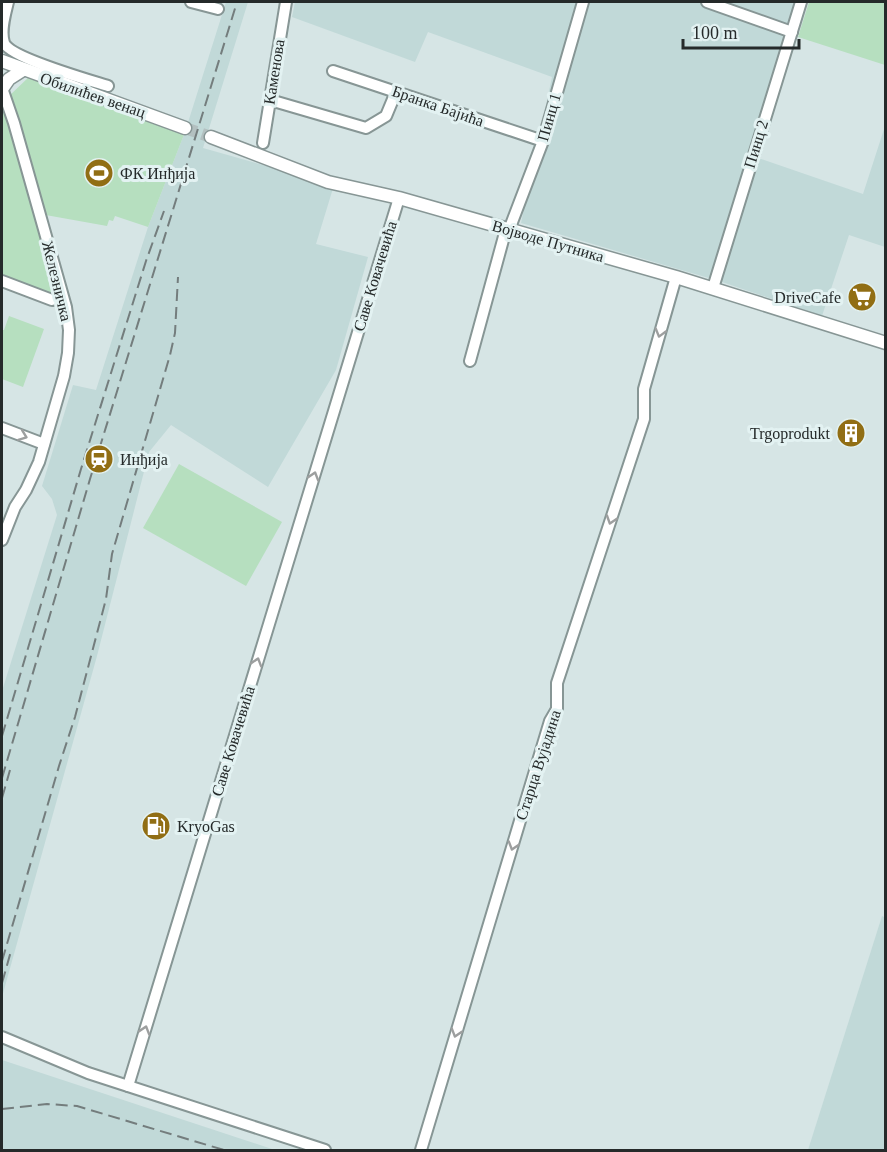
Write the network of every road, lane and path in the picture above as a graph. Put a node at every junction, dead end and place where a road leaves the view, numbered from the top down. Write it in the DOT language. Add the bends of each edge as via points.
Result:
graph roads {
  1 [pos="191,2"];
  2 [pos="285,2"];
  3 [pos="583,2"];
  4 [pos="707,2"];
  5 [pos="801,2"];
  6 [pos="5,3"];
  7 [pos="218,9"];
  8 [pos="792,32"];
  9 [pos="2,61"];
  10 [pos="23,70"];
  11 [pos="333,71"];
  12 [pos="108,86"];
  13 [pos="2,89"];
  14 [pos="396,92"];
  15 [pos="270,100"];
  16 [pos="185,128"];
  17 [pos="211,137"];
  18 [pos="543,141"];
  19 [pos="263,143"];
  20 [pos="399,198"];
  21 [pos="508,230"];
  22 [pos="676,277"];
  23 [pos="2,281"];
  24 [pos="712,288"];
  25 [pos="52,300"];
  26 [pos="885,343"];
  27 [pos="470,361"];
  28 [pos="2,428"];
  29 [pos="44,444"];
  30 [pos="2,540"];
  31 [pos="2,1037"];
  32 [pos="128,1086"];
  33 [pos="300,1147"];
  34 [pos="325,1150"];
  35 [pos="421,1150"];
  1 -- 7 [label="street"];
  2 -- 15 [label="street, Каменова"];
  3 -- 18 [label="street, Пинц 1"];
  4 -- 8 [label="street"];
  5 -- 8 [label="street, Пинц 2"];
  6 -- 12 [label="street" via="2,30 8,49"];
  8 -- 24 [label="street, Пинц 2"];
  9 -- 10 [label="main road, Обилићев венац"];
  10 -- 13 [label="main road"];
  10 -- 16 [label="main road, Обилићев венац"];
  11 -- 14 [label="street, Бранка Бајића"];
  13 -- 29 [label="street, Железничка" via="66,307 69,330 64,376"];
  14 -- 15 [label="street" via="386,116 366,128"];
  14 -- 18 [label="street, Бранка Бајића"];
  15 -- 19 [label="street, Каменова"];
  17 -- 20 [label="main road, Војводе Путника" via="328,182"];
  18 -- 21 [label="street, Пинц 1"];
  20 -- 21 [label="main road, Војводе Путника"];
  32 -- 20 [label="street, Саве Ковачевића, one-way"];
  21 -- 22 [label="main road, Војводе Путника"];
  21 -- 27 [label="street, Пинц 1"];
  22 -- 24 [label="main road, Војводе Путника"];
  22 -- 35 [label="street, Старца Вујадина, one-way" via="644,389 644,418 557,683 557,709 550,721"];
  23 -- 25 [label="street"];
  24 -- 26 [label="main road, Војводе Путника"];
  28 -- 29 [label="street, one-way"];
  29 -- 30 [label="street, Железничка"];
  31 -- 32 [label="street"];
  32 -- 33 [label="street"];
  33 -- 34 [label="street"];
}
